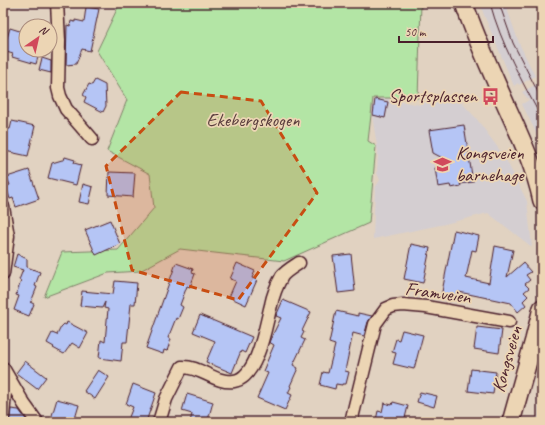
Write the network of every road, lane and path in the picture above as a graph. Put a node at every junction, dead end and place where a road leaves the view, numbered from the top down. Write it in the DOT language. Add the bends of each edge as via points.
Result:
graph roads {
  1 [pos="57,3"];
  2 [pos="464,3"];
  3 [pos="92,139"];
  4 [pos="542,202"];
  5 [pos="3,207"];
  6 [pos="298,262"];
  7 [pos="3,274"];
  8 [pos="542,308"];
  9 [pos="509,322"];
  10 [pos="3,370"];
  11 [pos="3,416"];
  12 [pos="37,422"];
  13 [pos="159,422"];
  14 [pos="351,422"];
  15 [pos="511,422"];
  1 -- 3 [label="street" via="60,96 66,109"];
  2 -- 4 [label="main road" via="486,60 529,156"];
  5 -- 7 [label="street" via="8,236"];
  6 -- 13 [label="street" via="286,272 277,287 261,345 245,376 228,382 190,368 182,368 166,399"];
  8 -- 15 [label="main road, Kongsveien"];
  9 -- 14 [label="street, Framveien" via="426,307 403,305 386,309 375,324"];
  10 -- 11 [label="street" via="6,392"];
  10 -- 12 [label="street"];
}
